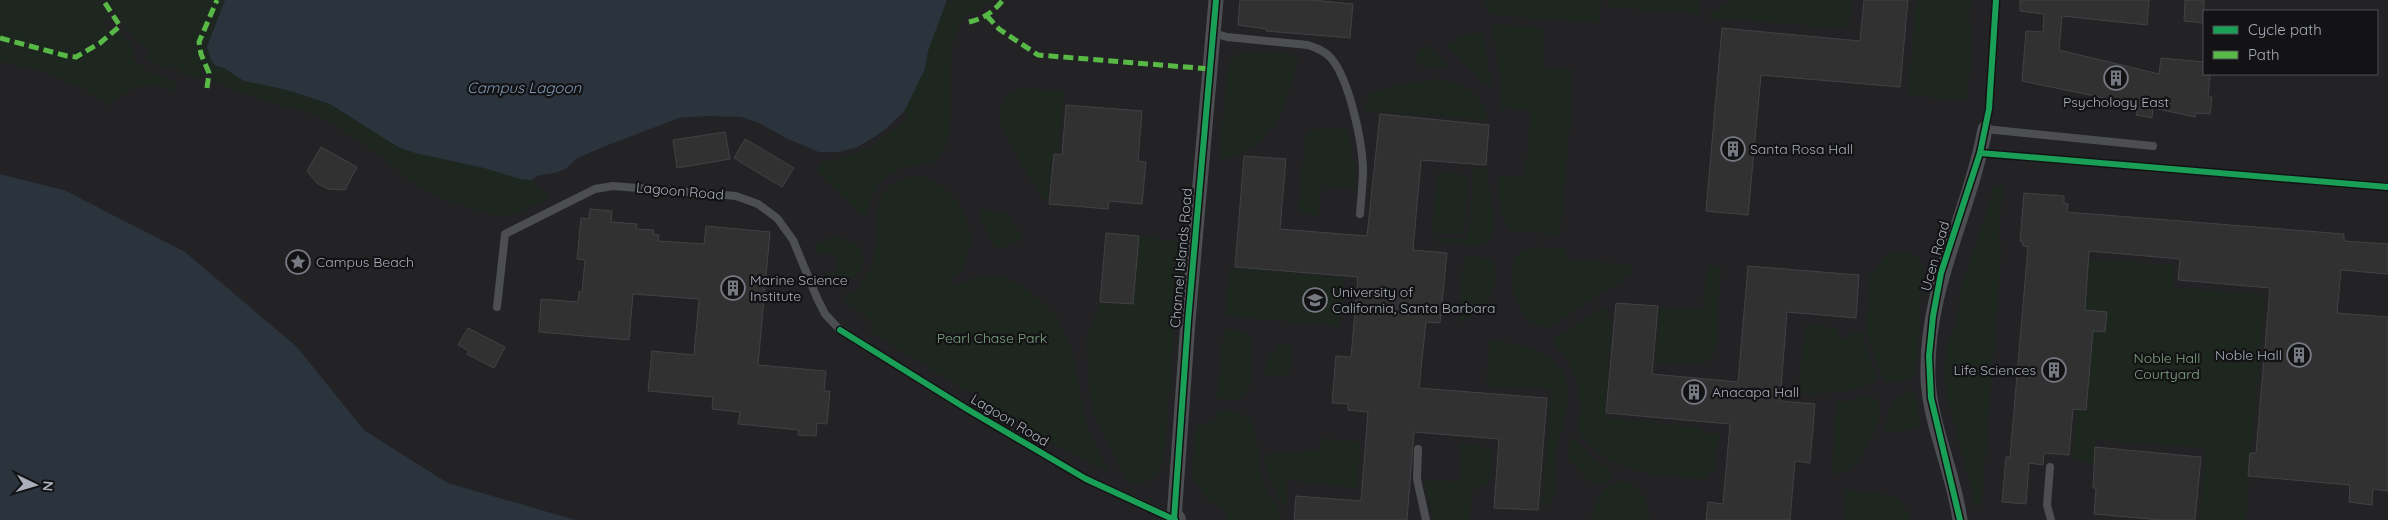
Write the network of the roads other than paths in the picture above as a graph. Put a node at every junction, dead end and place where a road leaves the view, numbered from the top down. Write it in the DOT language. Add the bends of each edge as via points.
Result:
graph roads {
  1 [pos="1216,0"];
  2 [pos="1996,0"];
  3 [pos="1213,34"];
  4 [pos="1985,129"];
  5 [pos="2153,146"];
  6 [pos="1360,214"];
  7 [pos="498,307"];
  8 [pos="1418,450"];
  9 [pos="2050,468"];
  10 [pos="1174,520"];
  11 [pos="1426,520"];
  12 [pos="1960,520"];
  13 [pos="2050,520"];
  1 -- 3 [label="street, Channel Islands Road"];
  2 -- 4 [label="lane, Ucen Road"];
  3 -- 6 [label="lane" via="1308,45 1330,57 1337,67 1357,128 1363,167"];
  3 -- 10 [label="street, Channel Islands Road"];
  4 -- 5 [label="lane"];
  4 -- 12 [label="street, Ucen Road" via="1941,273 1928,356 1931,398"];
  7 -- 10 [label="lane, Lagoon Road" via="505,234 595,189 634,186 736,196 758,204 777,218 793,240 825,314 840,330 1086,479"];
  8 -- 11 [label="lane" via="1417,479"];
  9 -- 13 [label="lane" via="2047,504"];
}
